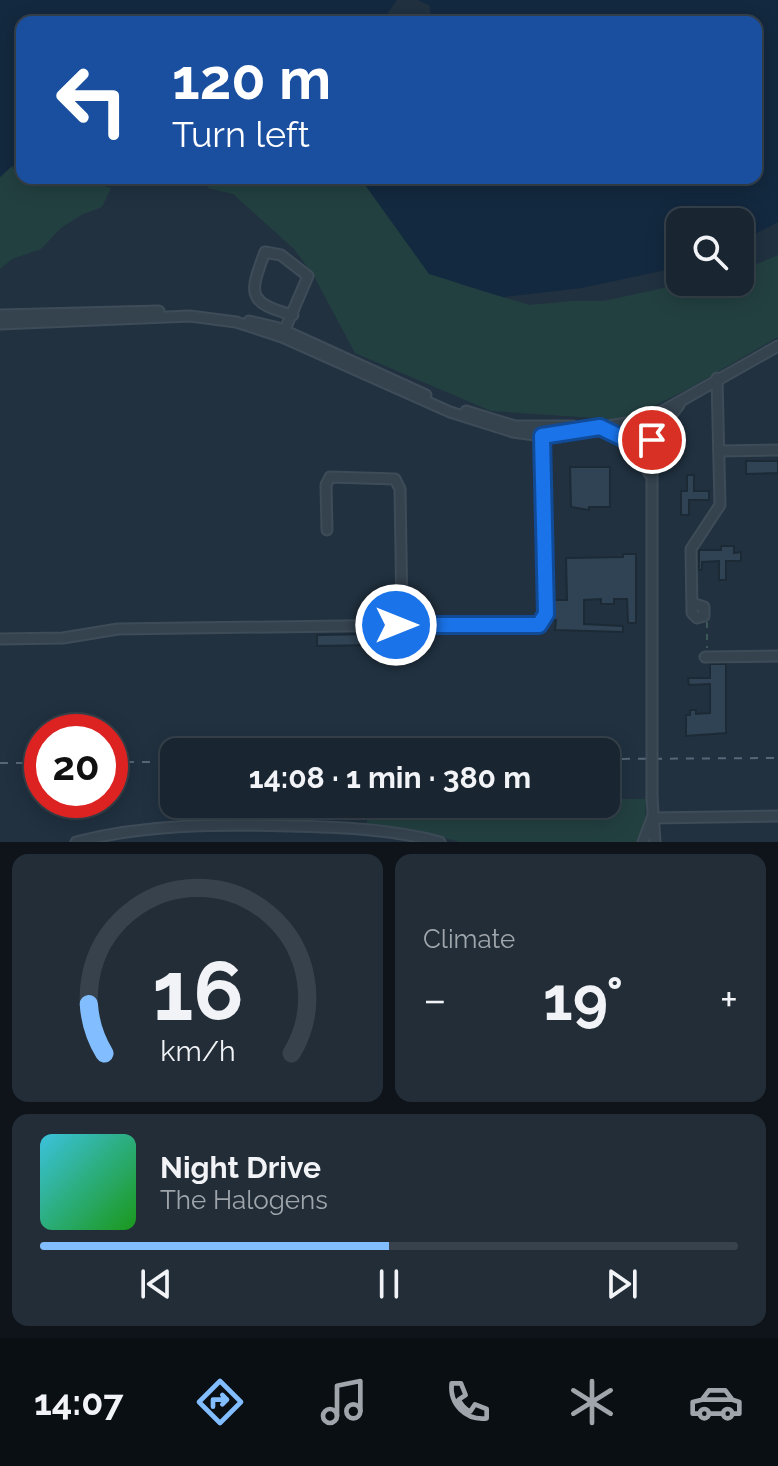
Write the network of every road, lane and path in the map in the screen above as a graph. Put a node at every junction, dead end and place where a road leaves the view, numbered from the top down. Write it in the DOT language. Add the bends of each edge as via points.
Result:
graph roads {
  1 [pos="0,315"];
  2 [pos="293,315"];
  3 [pos="0,324"];
  4 [pos="283,334"];
  5 [pos="777,342"];
  6 [pos="762,354"];
  7 [pos="778,356"];
  8 [pos="717,378"];
  9 [pos="681,403"];
  10 [pos="647,420"];
  11 [pos="632,424"];
  12 [pos="600,427"];
  13 [pos="542,436"];
  14 [pos="653,439"];
  15 [pos="634,443"];
  16 [pos="778,450"];
  17 [pos="719,451"];
  18 [pos="650,476"];
  19 [pos="327,530"];
  20 [pos="692,603"];
  21 [pos="707,619"];
  22 [pos="415,626"];
  23 [pos="0,639"];
  24 [pos="706,655"];
  25 [pos="778,656"];
  26 [pos="778,816"];
  27 [pos="652,818"];
  28 [pos="76,842"];
  29 [pos="440,842"];
  30 [pos="643,842"];
  31 [pos="655,842"];
  1 -- 4 [label="street" via="191,312 238,318"];
  2 -- 2 [label="street" via="255,296 252,287 265,252 281,255 308,276"];
  2 -- 4 [label="street"];
  3 -- 4 [label="street" via="190,316"];
  4 -- 12 [label="street" via="449,406 515,426"];
  4 -- 13 [label="street" via="450,412"];
  5 -- 6 [label="street"];
  5 -- 9 [label="street" via="716,373"];
  6 -- 7 [label="street"];
  6 -- 8 [label="street"];
  8 -- 9 [label="street"];
  8 -- 17 [label="street"];
  9 -- 10 [label="street"];
  9 -- 14 [label="street"];
  10 -- 11 [label="street"];
  10 -- 14 [label="street"];
  11 -- 12 [label="street"];
  11 -- 15 [label="street"];
  12 -- 13 [label="street"];
  12 -- 15 [label="street"];
  13 -- 22 [label="street" via="543,621"];
  14 -- 15 [label="street" via="644,446"];
  14 -- 18 [label="street"];
  15 -- 18 [label="street"];
  16 -- 17 [label="street"];
  17 -- 20 [label="street" via="720,505 691,549"];
  18 -- 27 [label="street, bridge"];
  19 -- 22 [label="street" via="330,477 397,481 402,617"];
  21 -- 24 [label="path"];
  22 -- 23 [label="street" via="118,629 63,638"];
  24 -- 25 [label="street"];
  26 -- 27 [label="street"];
  27 -- 30 [label="street"];
  27 -- 31 [label="street"];
  28 -- 29 [label="street" via="163,828 241,825 334,827"];
}
